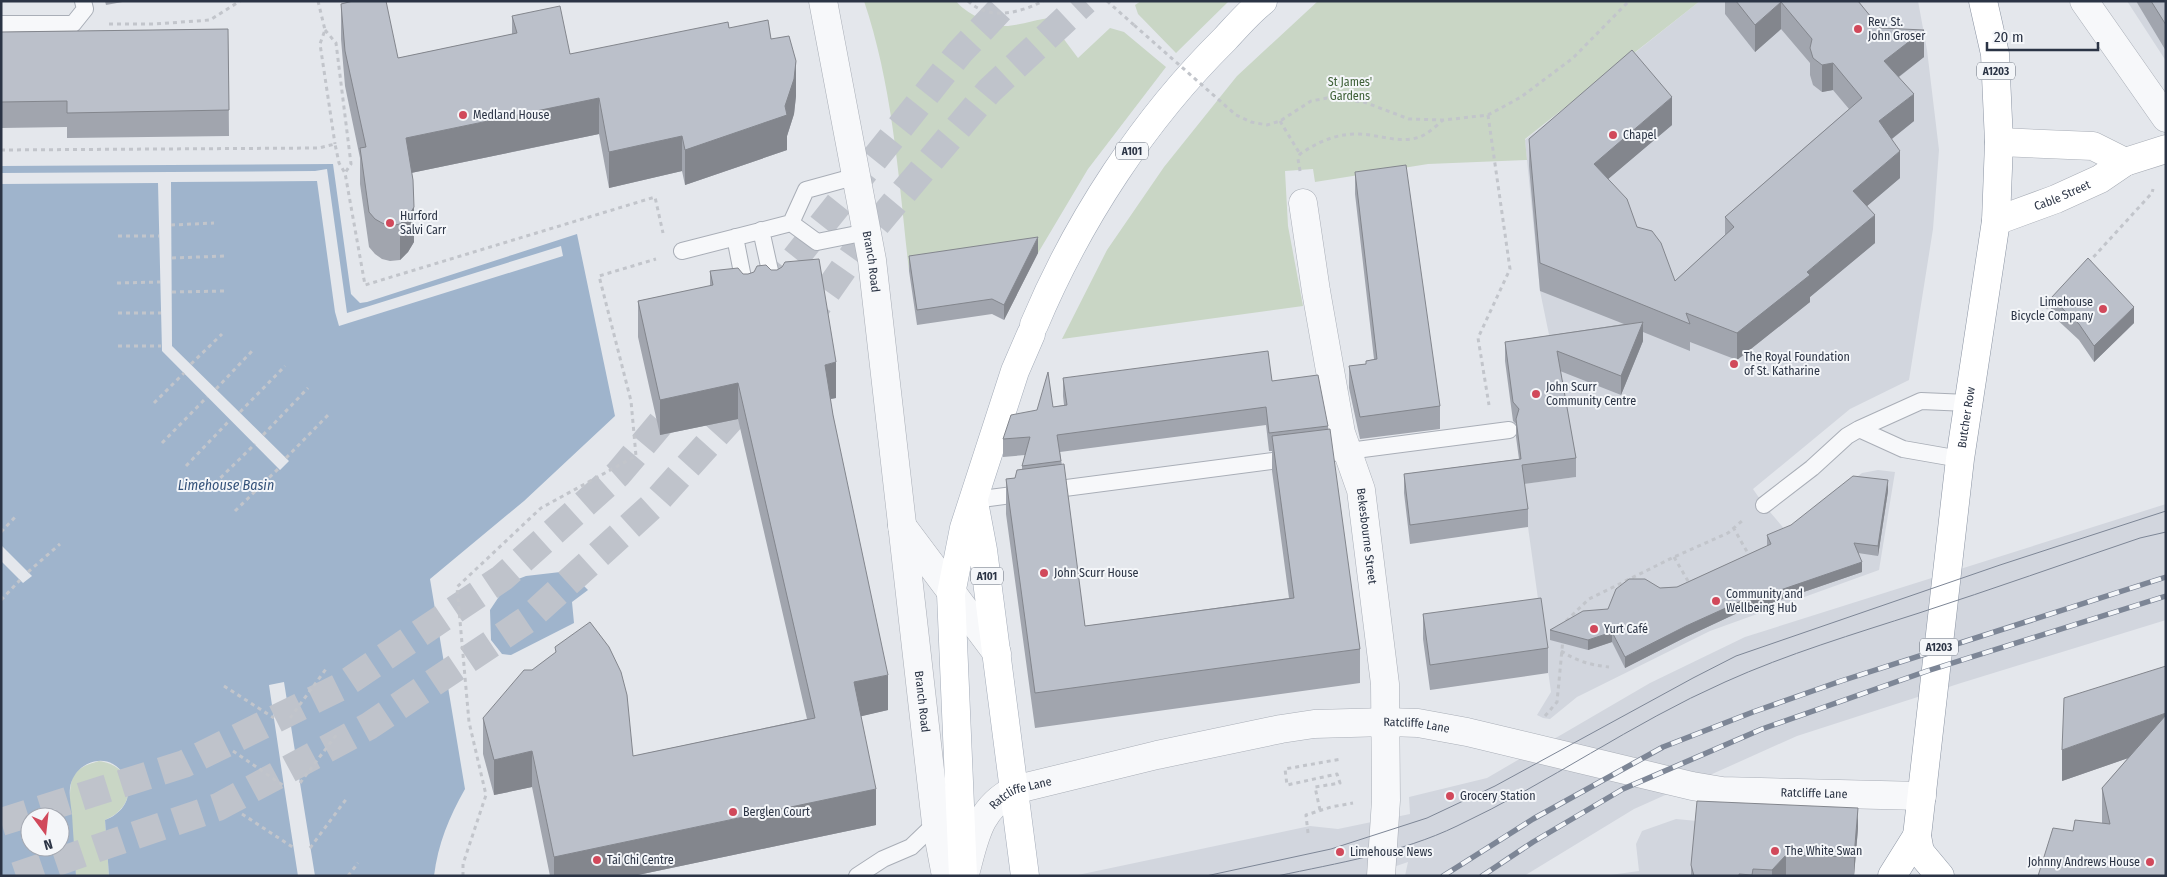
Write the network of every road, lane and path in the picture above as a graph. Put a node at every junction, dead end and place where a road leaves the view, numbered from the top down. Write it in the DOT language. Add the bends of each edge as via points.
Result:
graph roads {
  1 [pos="83,1"];
  2 [pos="240,1"];
  3 [pos="318,1"];
  4 [pos="823,1"];
  5 [pos="968,1"];
  6 [pos="1043,1"];
  7 [pos="1107,1"];
  8 [pos="1263,1"];
  9 [pos="1630,1"];
  10 [pos="1983,1"];
  11 [pos="2084,1"];
  12 [pos="1,24"];
  13 [pos="73,24"];
  14 [pos="325,30"];
  15 [pos="1488,115"];
  16 [pos="2166,118"];
  17 [pos="1444,120"];
  18 [pos="1280,121"];
  19 [pos="1999,142"];
  20 [pos="336,144"];
  21 [pos="1,150"];
  22 [pos="2164,150"];
  23 [pos="1300,154"];
  24 [pos="2126,162"];
  25 [pos="345,173"];
  26 [pos="857,176"];
  27 [pos="1303,203"];
  28 [pos="1996,221"];
  29 [pos="214,223"];
  30 [pos="791,223"];
  31 [pos="171,225"];
  32 [pos="762,230"];
  33 [pos="867,232"];
  34 [pos="118,236"];
  35 [pos="159,236"];
  36 [pos="664,236"];
  37 [pos="735,237"];
  38 [pos="682,251"];
  39 [pos="226,256"];
  40 [pos="172,258"];
  41 [pos="653,260"];
  42 [pos="2087,264"];
  43 [pos="160,282"];
  44 [pos="117,283"];
  45 [pos="226,291"];
  46 [pos="172,292"];
  47 [pos="775,296"];
  48 [pos="2055,299"];
  49 [pos="747,300"];
  50 [pos="118,313"];
  51 [pos="160,313"];
  52 [pos="2035,320"];
  53 [pos="222,334"];
  54 [pos="118,346"];
  55 [pos="161,346"];
  56 [pos="253,350"];
  57 [pos="191,364"];
  58 [pos="284,366"];
  59 [pos="184,373"];
  60 [pos="308,388"];
  61 [pos="216,389"];
  62 [pos="207,396"];
  63 [pos="154,403"];
  64 [pos="1968,403"];
  65 [pos="240,412"];
  66 [pos="330,414"];
  67 [pos="230,420"];
  68 [pos="1859,429"];
  69 [pos="1502,432"];
  70 [pos="263,435"];
  71 [pos="162,443"];
  72 [pos="256,444"];
  73 [pos="1346,451"];
  74 [pos="286,458"];
  75 [pos="1960,459"];
  76 [pos="186,466"];
  77 [pos="278,468"];
  78 [pos="209,489"];
  79 [pos="974,500"];
  80 [pos="1764,505"];
  81 [pos="235,511"];
  82 [pos="17,515"];
  83 [pos="901,525"];
  84 [pos="1733,527"];
  85 [pos="1,532"];
  86 [pos="60,544"];
  87 [pos="1674,557"];
  88 [pos="1753,564"];
  89 [pos="28,572"];
  90 [pos="20,580"];
  91 [pos="1623,582"];
  92 [pos="1688,582"];
  93 [pos="1625,588"];
  94 [pos="951,594"];
  95 [pos="1,600"];
  96 [pos="1564,623"];
  97 [pos="1563,632"];
  98 [pos="1561,651"];
  99 [pos="996,653"];
  100 [pos="1609,667"];
  101 [pos="326,669"];
  102 [pos="224,686"];
  103 [pos="274,718"];
  104 [pos="290,718"];
  105 [pos="1387,722"];
  106 [pos="337,734"];
  107 [pos="1525,745"];
  108 [pos="233,751"];
  109 [pos="1386,758"];
  110 [pos="300,783"];
  111 [pos="284,786"];
  112 [pos="1014,790"];
  113 [pos="1922,796"];
  114 [pos="347,798"];
  115 [pos="1343,804"];
  116 [pos="1320,810"];
  117 [pos="242,814"];
  118 [pos="936,823"];
  119 [pos="1308,832"];
  120 [pos="1917,836"];
  121 [pos="294,848"];
  122 [pos="310,848"];
  123 [pos="358,863"];
  124 [pos="348,876"];
  125 [pos="463,876"];
  126 [pos="857,876"];
  127 [pos="946,876"];
  128 [pos="964,876"];
  129 [pos="1025,876"];
  130 [pos="1381,876"];
  131 [pos="1892,876"];
  132 [pos="1940,876"];
  1 -- 13 [label="lane" via="85,9"];
  2 -- 13 [label="path" via="210,20"];
  3 -- 14 [label="path"];
  4 -- 26 [label="street, Branch Road"];
  5 -- 6 [label="path" via="987,12 1009,13"];
  7 -- 18 [label="path, bridge" via="1236,114 1251,122 1268,124"];
  8 -- 79 [label="main road, A101" via="1198,66 1140,139 1091,211 1048,291 1032,329 985,458"];
  9 -- 15 [label="path" via="1573,58 1521,97"];
  10 -- 19 [label="main road, Butcher Row / A1203" via="1995,54"];
  11 -- 16 [label="street"];
  12 -- 13 [label="lane"];
  14 -- 20 [label="path" via="320,44"];
  14 -- 25 [label="path" via="336,43 351,164"];
  15 -- 17 [label="path"];
  15 -- 69 [label="path" via="1510,269 1478,338"];
  17 -- 18 [label="path" via="1409,119 1364,102 1327,98 1311,101"];
  17 -- 23 [label="path" via="1423,136 1411,139 1338,135"];
  18 -- 23 [label="path"];
  19 -- 24 [label="main road" via="2093,146"];
  19 -- 28 [label="main road, Butcher Row / A1203"];
  20 -- 21 [label="path" via="319,148"];
  20 -- 25 [label="path"];
  22 -- 24 [label="main road, Cable Street"];
  22 -- 42 [label="path" via="2152,194"];
  23 -- 27 [label="path"];
  24 -- 28 [label="main road, Cable Street" via="2100,179"];
  25 -- 36 [label="path" via="365,285 655,197"];
  26 -- 30 [label="lane" via="806,190"];
  26 -- 33 [label="street, Branch Road"];
  27 -- 73 [label="street, Bekesbourne Street"];
  28 -- 64 [label="main road, Butcher Row / A1203"];
  29 -- 31 [label="path"];
  30 -- 32 [label="lane"];
  30 -- 33 [label="lane" via="817,242"];
  32 -- 37 [label="lane"];
  32 -- 47 [label="lane"];
  33 -- 83 [label="street, Branch Road"];
  34 -- 35 [label="path"];
  37 -- 38 [label="lane"];
  37 -- 49 [label="lane"];
  39 -- 40 [label="path"];
  41 -- 125 [label="path" via="599,276 631,402 636,456 541,508 457,587 469,722 486,794 463,864"];
  43 -- 44 [label="path"];
  45 -- 46 [label="path"];
  48 -- 52 [label="path"];
  50 -- 51 [label="path"];
  53 -- 57 [label="path"];
  54 -- 55 [label="path"];
  56 -- 61 [label="path"];
  58 -- 65 [label="path"];
  59 -- 63 [label="path"];
  60 -- 70 [label="path"];
  62 -- 71 [label="path"];
  64 -- 68 [label="lane" via="1921,401"];
  64 -- 75 [label="main road, Butcher Row / A1203"];
  66 -- 74 [label="path"];
  67 -- 76 [label="path"];
  68 -- 75 [label="lane" via="1903,449"];
  68 -- 80 [label="lane"];
  69 -- 73 [label="lane"];
  72 -- 78 [label="path"];
  73 -- 79 [label="lane"];
  73 -- 105 [label="street, Bekesbourne Street" via="1361,490"];
  75 -- 113 [label="main road, Butcher Row / A1203"];
  77 -- 81 [label="path"];
  79 -- 94 [label="main road, A101" via="964,528"];
  79 -- 99 [label="main road, A101"];
  80 -- 84 [label="path"];
  82 -- 85 [label="path"];
  83 -- 94 [label="street, Branch Road"];
  83 -- 118 [label="street, Branch Road"];
  84 -- 87 [label="path" via="1728,534"];
  84 -- 88 [label="path"];
  86 -- 89 [label="path"];
  87 -- 91 [label="path"];
  87 -- 92 [label="path"];
  90 -- 95 [label="path"];
  91 -- 93 [label="path"];
  91 -- 96 [label="path" via="1589,599"];
  94 -- 99 [label="street, Branch Road"];
  94 -- 128 [label="main road, A101"];
  97 -- 98 [label="path"];
  98 -- 100 [label="path" via="1586,664"];
  98 -- 107 [label="path" via="1557,702"];
  99 -- 112 [label="main road, Branch Road / A101"];
  101 -- 104 [label="path"];
  102 -- 103 [label="path"];
  105 -- 107 [label="street, Ratcliffe Lane" via="1418,723"];
  105 -- 109 [label="street, Bekesbourne Street"];
  105 -- 112 [label="street, Ratcliffe Lane" via="1314,724 1281,729"];
  106 -- 110 [label="path"];
  107 -- 113 [label="street, Ratcliffe Lane" via="1722,791"];
  108 -- 111 [label="path"];
  109 -- 116 [label="path" via="1340,758 1285,769 1287,785 1338,774 1340,783 1315,787"];
  109 -- 130 [label="street, Bekesbourne Street"];
  112 -- 128 [label="street, Ratcliffe Lane" via="1000,797 979,824"];
  112 -- 129 [label="main road, Branch Road / A101"];
  113 -- 120 [label="main road, Butcher Row / A1203"];
  114 -- 122 [label="path"];
  115 -- 116 [label="path"];
  116 -- 119 [label="path" via="1306,815"];
  117 -- 121 [label="path"];
  118 -- 126 [label="lane" via="911,847 883,859"];
  118 -- 127 [label="street, Branch Road"];
  120 -- 131 [label="main road, Butcher Row / A1203"];
  120 -- 132 [label="main road, Butcher Row / A1203" via="1920,852"];
  123 -- 124 [label="path"];
}
